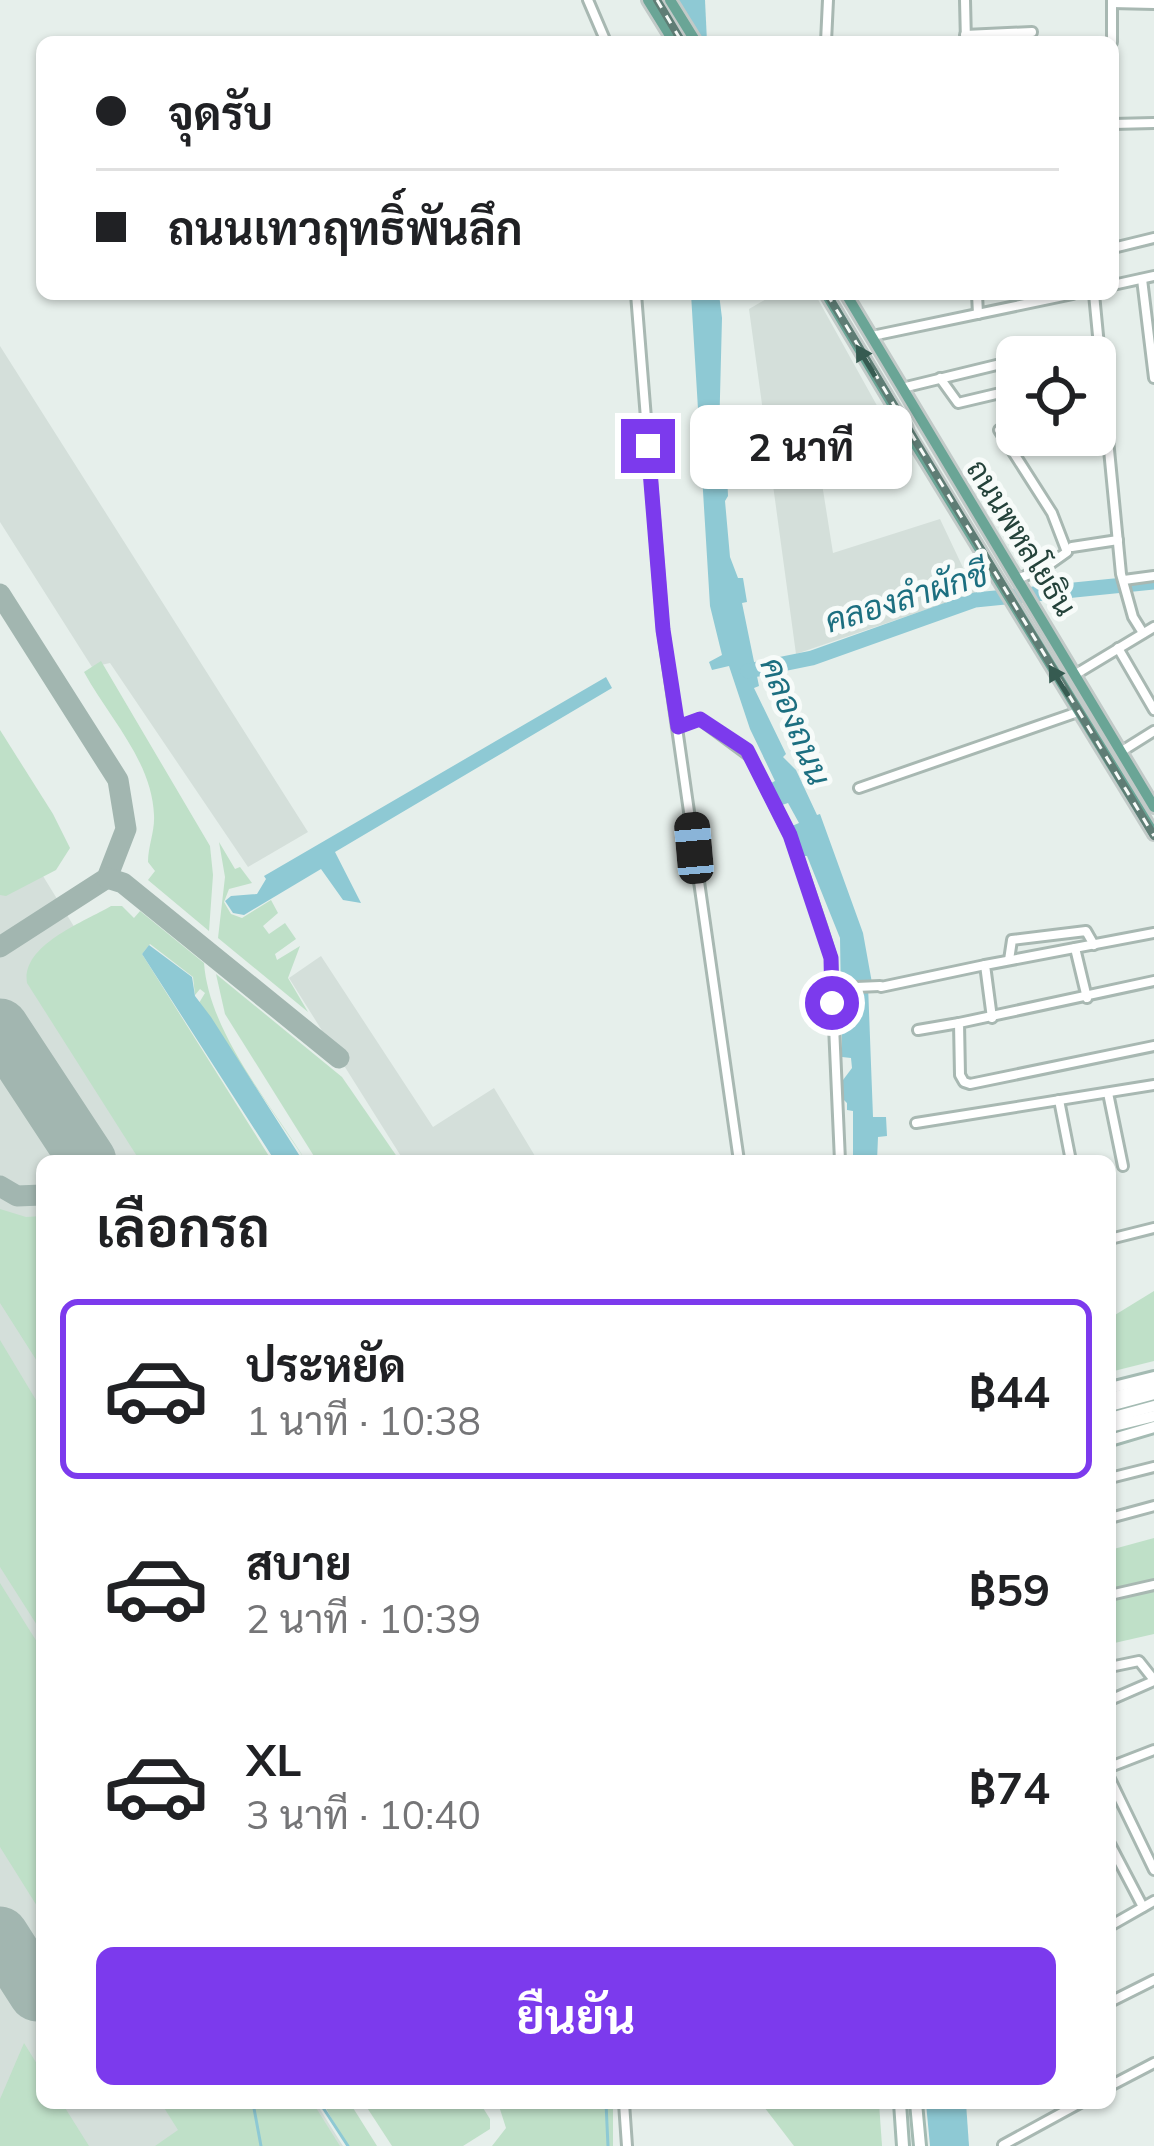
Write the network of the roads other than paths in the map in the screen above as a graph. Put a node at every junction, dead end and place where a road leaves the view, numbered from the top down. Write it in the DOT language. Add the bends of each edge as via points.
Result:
graph roads {
  1 [pos="588,0"];
  2 [pos="648,0"];
  3 [pos="670,0"];
  4 [pos="828,0"];
  5 [pos="965,0"];
  6 [pos="1112,2"];
  7 [pos="1154,4"];
  8 [pos="1032,32"];
  9 [pos="604,36"];
  10 [pos="670,36"];
  11 [pos="692,36"];
  12 [pos="826,36"];
  13 [pos="966,36"];
  14 [pos="994,36"];
  15 [pos="1112,36"];
  16 [pos="1154,123"];
  17 [pos="1119,124"];
  18 [pos="1154,238"];
  19 [pos="1119,247"];
  20 [pos="1154,276"];
  21 [pos="1142,279"];
  22 [pos="1119,281"];
  23 [pos="636,300"];
  24 [pos="830,300"];
  25 [pos="849,300"];
  26 [pos="977,300"];
  27 [pos="1044,300"];
  28 [pos="1095,300"];
  29 [pos="978,314"];
  30 [pos="870,336"];
  31 [pos="996,365"];
  32 [pos="940,378"];
  33 [pos="1154,378"];
  34 [pos="902,388"];
  35 [pos="996,394"];
  36 [pos="898,414"];
  37 [pos="906,428"];
  38 [pos="1016,456"];
  39 [pos="1118,540"];
  40 [pos="1072,547"];
  41 [pos="1154,576"];
  42 [pos="1019,582"];
  43 [pos="1124,585"];
  44 [pos="1154,626"];
  45 [pos="1143,633"];
  46 [pos="1118,648"];
  47 [pos="1076,674"];
  48 [pos="1154,710"];
  49 [pos="1078,712"];
  50 [pos="678,727"];
  51 [pos="1154,731"];
  52 [pos="1122,751"];
  53 [pos="1108,759"];
  54 [pos="859,788"];
  55 [pos="1154,807"];
  56 [pos="1154,834"];
  57 [pos="1154,933"];
  58 [pos="1094,945"];
  59 [pos="1075,949"];
  60 [pos="1009,960"];
  61 [pos="985,965"];
  62 [pos="1154,980"];
  63 [pos="832,988"];
  64 [pos="1087,998"];
  65 [pos="992,1018"];
  66 [pos="959,1023"];
  67 [pos="918,1030"];
  68 [pos="1154,1046"];
  69 [pos="1154,1085"];
  70 [pos="1108,1093"];
  71 [pos="1059,1100"];
  72 [pos="916,1123"];
  73 [pos="738,1155"];
  74 [pos="840,1155"];
  75 [pos="1070,1155"];
  76 [pos="1123,1166"];
  77 [pos="1154,1228"];
  78 [pos="1116,1238"];
  79 [pos="1154,1386"];
  80 [pos="1116,1392"];
  81 [pos="1116,1392"];
  82 [pos="1154,1406"];
  83 [pos="1154,1422"];
  84 [pos="1116,1426"];
  85 [pos="1116,1428"];
  86 [pos="1154,1468"];
  87 [pos="1116,1477"];
  88 [pos="1154,1506"];
  89 [pos="1116,1516"];
  90 [pos="1154,1585"];
  91 [pos="1116,1594"];
  92 [pos="1116,1665"];
  93 [pos="1154,1681"];
  94 [pos="1116,1697"];
  95 [pos="1154,1751"];
  96 [pos="1116,1765"];
  97 [pos="1116,1791"];
  98 [pos="1116,1855"];
  99 [pos="1154,1870"];
  100 [pos="1154,1900"];
  101 [pos="1143,1907"];
  102 [pos="1116,1923"];
  103 [pos="1154,1980"];
  104 [pos="1116,1999"];
  105 [pos="1154,2062"];
  106 [pos="1116,2083"];
  107 [pos="624,2109"];
  108 [pos="900,2109"];
  109 [pos="917,2109"];
  110 [pos="1068,2109"];
  111 [pos="1003,2145"];
  112 [pos="627,2146"];
  113 [pos="903,2146"];
  114 [pos="920,2146"];
  1 -- 9 [label="street"];
  2 -- 10 [label="main road"];
  3 -- 11 [label="main road"];
  4 -- 12 [label="street"];
  5 -- 13 [label="street"];
  6 -- 7 [label="street"];
  6 -- 15 [label="street"];
  8 -- 14 [label="street"];
  16 -- 17 [label="street"];
  18 -- 19 [label="street"];
  20 -- 21 [label="street"];
  21 -- 22 [label="street"];
  21 -- 33 [label="street"];
  23 -- 50 [label="street"];
  36 -- 24 [label="main road, ถนนพหลโยธิน, one-way"];
  25 -- 30 [label="main road, ถนนพหลโยธิน"];
  26 -- 29 [label="street"];
  27 -- 29 [label="street"];
  28 -- 39 [label="street"];
  29 -- 30 [label="street"];
  30 -- 34 [label="main road, ถนนพหลโยธิน"];
  31 -- 32 [label="street"];
  32 -- 34 [label="street"];
  32 -- 35 [label="street" via="958,403"];
  34 -- 42 [label="main road, ถนนพหลโยธิน"];
  36 -- 37 [label="highway, ถนนพหลโยธิน"];
  49 -- 37 [label="main road, ถนนพหลโยธิน, one-way"];
  38 -- 42 [label="street" via="1067,552"];
  39 -- 40 [label="street"];
  39 -- 43 [label="street"];
  41 -- 43 [label="street"];
  42 -- 47 [label="main road, ถนนพหลโยธิน"];
  43 -- 45 [label="street"];
  44 -- 45 [label="street"];
  45 -- 46 [label="street"];
  46 -- 47 [label="street"];
  46 -- 48 [label="street"];
  47 -- 52 [label="main road, ถนนพหลโยธิน"];
  49 -- 53 [label="main road, ถนนพหลโยธิน"];
  49 -- 54 [label="street"];
  50 -- 63 [label="street" via="700,719 750,755 805,876 831,958"];
  50 -- 73 [label="street"];
  51 -- 52 [label="street"];
  52 -- 53 [label="main road"];
  52 -- 55 [label="main road, ถนนพหลโยธิน"];
  53 -- 56 [label="main road, ถนนพหลโยธิน"];
  57 -- 58 [label="street"];
  58 -- 59 [label="street"];
  58 -- 60 [label="street" via="1086,931 1012,940"];
  59 -- 60 [label="street"];
  59 -- 64 [label="street"];
  60 -- 61 [label="street"];
  61 -- 63 [label="street"];
  61 -- 65 [label="street"];
  62 -- 64 [label="street"];
  63 -- 74 [label="street"];
  64 -- 65 [label="street"];
  65 -- 66 [label="street"];
  66 -- 67 [label="street"];
  66 -- 68 [label="street" via="960,1075 970,1084"];
  69 -- 70 [label="street"];
  70 -- 71 [label="street"];
  70 -- 76 [label="street"];
  71 -- 72 [label="street"];
  71 -- 75 [label="street"];
  77 -- 78 [label="street"];
  79 -- 80 [label="main road"];
  79 -- 81 [label="main road"];
  82 -- 84 [label="main road"];
  83 -- 85 [label="main road"];
  86 -- 87 [label="street"];
  88 -- 89 [label="street"];
  90 -- 91 [label="street"];
  92 -- 93 [label="street" via="1138,1661"];
  93 -- 94 [label="street"];
  95 -- 96 [label="street"];
  97 -- 99 [label="street"];
  98 -- 101 [label="street"];
  100 -- 101 [label="street"];
  101 -- 102 [label="street"];
  103 -- 104 [label="street"];
  105 -- 106 [label="street"];
  107 -- 112 [label="street"];
  108 -- 113 [label="main road"];
  109 -- 114 [label="main road"];
  110 -- 111 [label="street"];
}
